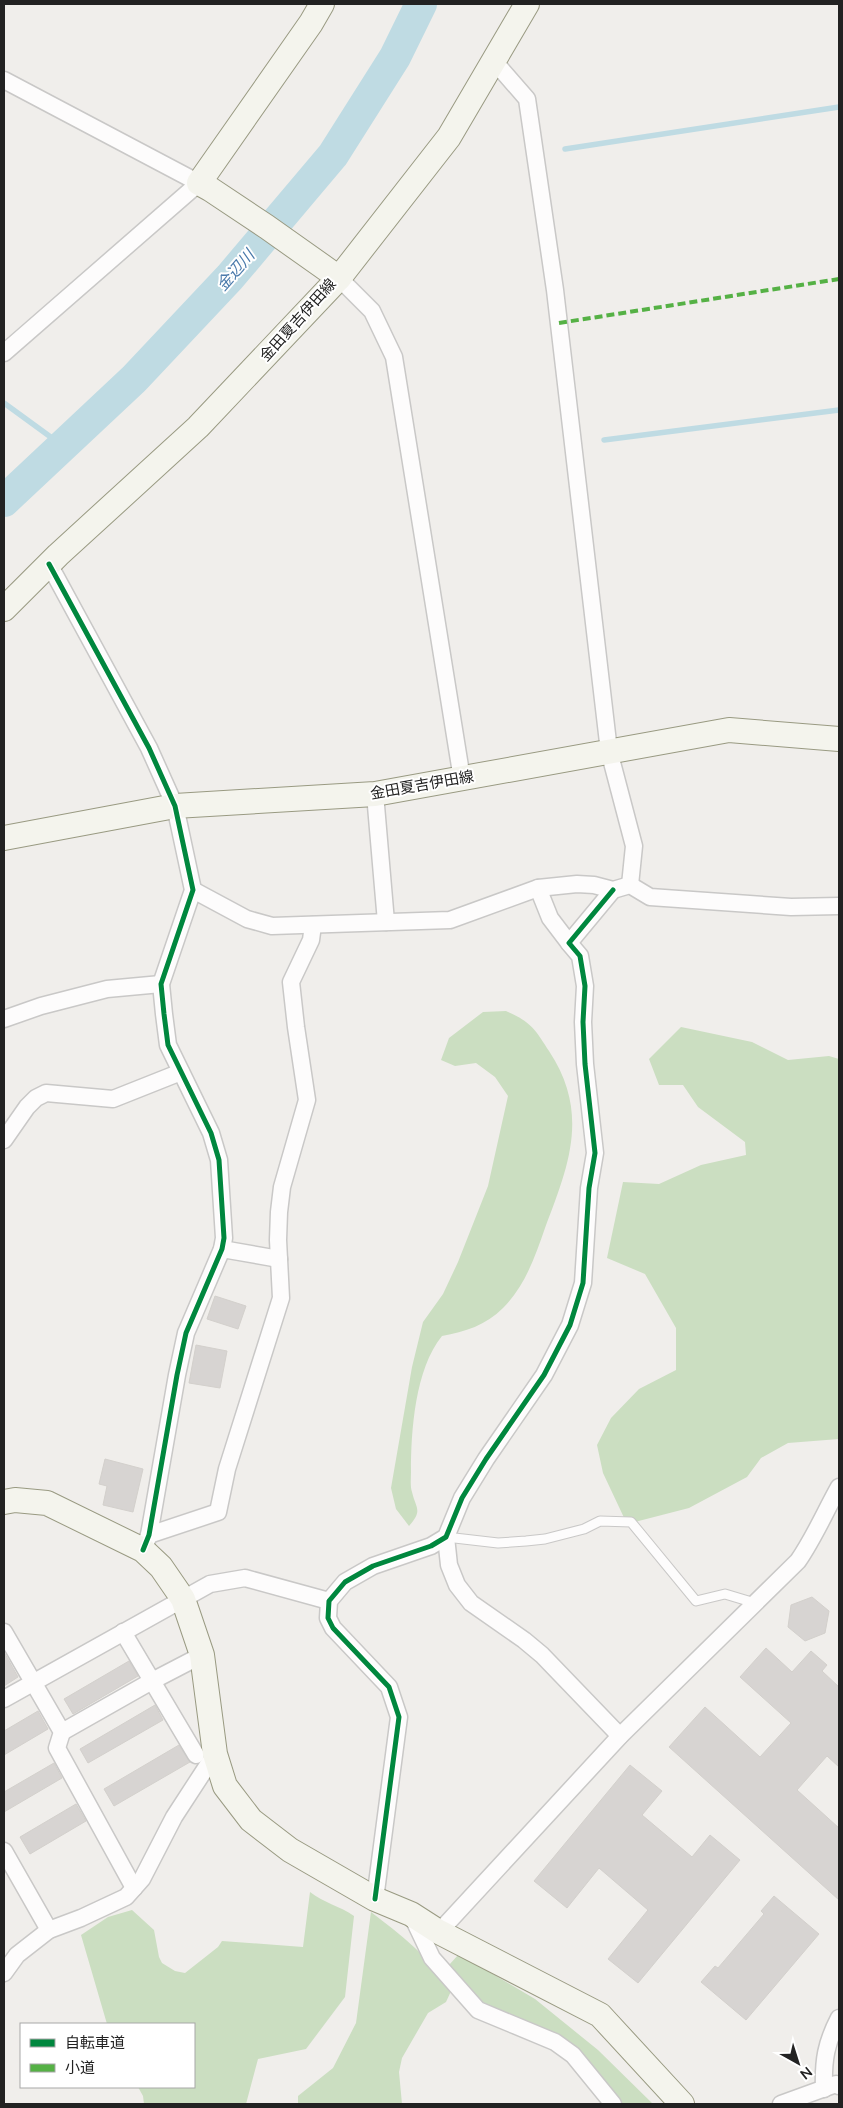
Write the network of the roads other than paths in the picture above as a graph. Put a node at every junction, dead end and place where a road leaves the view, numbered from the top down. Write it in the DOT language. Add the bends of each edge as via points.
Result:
graph roads {
  1 [pos="322,4"];
  2 [pos="527,4"];
  3 [pos="494,60"];
  4 [pos="4,80"];
  5 [pos="205,186"];
  6 [pos="339,278"];
  7 [pos="4,354"];
  8 [pos="49,564"];
  9 [pos="4,609"];
  10 [pos="839,739"];
  11 [pos="609,751"];
  12 [pos="462,779"];
  13 [pos="375,794"];
  14 [pos="174,806"];
  15 [pos="4,838"];
  16 [pos="630,885"];
  17 [pos="538,888"];
  18 [pos="193,890"];
  19 [pos="613,890"];
  20 [pos="839,906"];
  21 [pos="386,922"];
  22 [pos="313,925"];
  23 [pos="569,943"];
  24 [pos="161,984"];
  25 [pos="4,1019"];
  26 [pos="181,1072"];
  27 [pos="4,1140"];
  28 [pos="222,1249"];
  29 [pos="279,1259"];
  30 [pos="839,1487"];
  31 [pos="4,1502"];
  32 [pos="446,1537"];
  33 [pos="146,1542"];
  34 [pos="183,1599"];
  35 [pos="329,1601"];
  36 [pos="755,1603"];
  37 [pos="123,1632"];
  38 [pos="4,1634"];
  39 [pos="202,1655"];
  40 [pos="152,1681"];
  41 [pos="32,1682"];
  42 [pos="4,1700"];
  43 [pos="62,1732"];
  44 [pos="620,1736"];
  45 [pos="206,1755"];
  46 [pos="4,1852"];
  47 [pos="134,1888"];
  48 [pos="375,1899"];
  49 [pos="410,1914"];
  50 [pos="49,1930"];
  51 [pos="439,1932"];
  52 [pos="4,1973"];
  53 [pos="839,2018"];
  54 [pos="831,2087"];
  55 [pos="613,2104"];
  56 [pos="682,2104"];
  57 [pos="781,2104"];
  1 -- 5 [label="main road"];
  2 -- 3 [label="main road"];
  3 -- 6 [label="main road" via="448,137"];
  3 -- 11 [label="street" via="527,99 555,290"];
  4 -- 5 [label="street"];
  5 -- 6 [label="main road, 金田夏吉伊田線"];
  5 -- 7 [label="street"];
  6 -- 8 [label="main road, 金田夏吉伊田線" via="198,427"];
  6 -- 12 [label="street" via="372,310 394,358"];
  8 -- 9 [label="main road, 金田夏吉伊田線"];
  8 -- 14 [label="street" via="149,748"];
  10 -- 11 [label="main road, 金田夏吉伊田線" via="729,730"];
  11 -- 12 [label="main road, 金田夏吉伊田線"];
  11 -- 16 [label="street" via="634,846"];
  12 -- 13 [label="main road, 金田夏吉伊田線"];
  13 -- 14 [label="main road, 金田夏吉伊田線"];
  13 -- 21 [label="street"];
  14 -- 15 [label="main road, 金田夏吉伊田線"];
  14 -- 18 [label="street"];
  16 -- 19 [label="street"];
  16 -- 20 [label="street" via="650,897 791,907"];
  17 -- 19 [label="street" via="577,884"];
  17 -- 21 [label="street" via="450,920"];
  17 -- 23 [label="street" via="550,918"];
  18 -- 22 [label="street" via="247,920 272,926"];
  18 -- 24 [label="street"];
  19 -- 23 [label="street"];
  21 -- 22 [label="street"];
  22 -- 29 [label="street" via="311,940 291,982 307,1100 282,1187"];
  23 -- 32 [label="street" via="580,956 585,986 585,1064 595,1153 589,1188 583,1283 570,1325 544,1375 486,1458 462,1498"];
  24 -- 25 [label="street" via="107,989"];
  24 -- 26 [label="street" via="168,1045"];
  26 -- 27 [label="street" via="113,1099 46,1093 27,1107"];
  26 -- 28 [label="street" via="211,1133 219,1160"];
  28 -- 29 [label="street"];
  28 -- 33 [label="street" via="186,1333"];
  29 -- 33 [label="street" via="281,1298 228,1469 218,1512"];
  30 -- 36 [label="street" via="798,1561"];
  31 -- 33 [label="main road" via="47,1502"];
  32 -- 35 [label="street" via="431,1546 373,1566 345,1582"];
  32 -- 36 [label="lane" via="498,1543 526,1541 584,1529 600,1521 631,1522 696,1601 725,1594"];
  32 -- 44 [label="street" via="448,1565 457,1585 471,1603 542,1655"];
  33 -- 34 [label="main road"];
  34 -- 35 [label="street" via="210,1584 244,1578"];
  34 -- 37 [label="street"];
  34 -- 39 [label="main road"];
  35 -- 48 [label="street" via="328,1618 333,1628 389,1687 399,1717"];
  36 -- 44 [label="street"];
  37 -- 40 [label="street"];
  37 -- 41 [label="street"];
  38 -- 41 [label="street"];
  39 -- 40 [label="street"];
  39 -- 45 [label="main road"];
  40 -- 43 [label="street"];
  40 -- 45 [label="street"];
  41 -- 42 [label="street"];
  41 -- 43 [label="street"];
  43 -- 47 [label="street" via="57,1748"];
  44 -- 51 [label="street"];
  45 -- 47 [label="street" via="142,1879"];
  45 -- 48 [label="main road" via="251,1820 290,1850"];
  46 -- 50 [label="street"];
  47 -- 50 [label="street" via="126,1897"];
  48 -- 49 [label="main road"];
  49 -- 51 [label="main road"];
  49 -- 55 [label="street" via="432,1958 478,2010 555,2042 573,2055"];
  50 -- 52 [label="street" via="17,1955"];
  51 -- 56 [label="main road" via="600,2015"];
  53 -- 54 [label="street" via="829,2037 823,2063"];
  54 -- 57 [label="street"];
}
